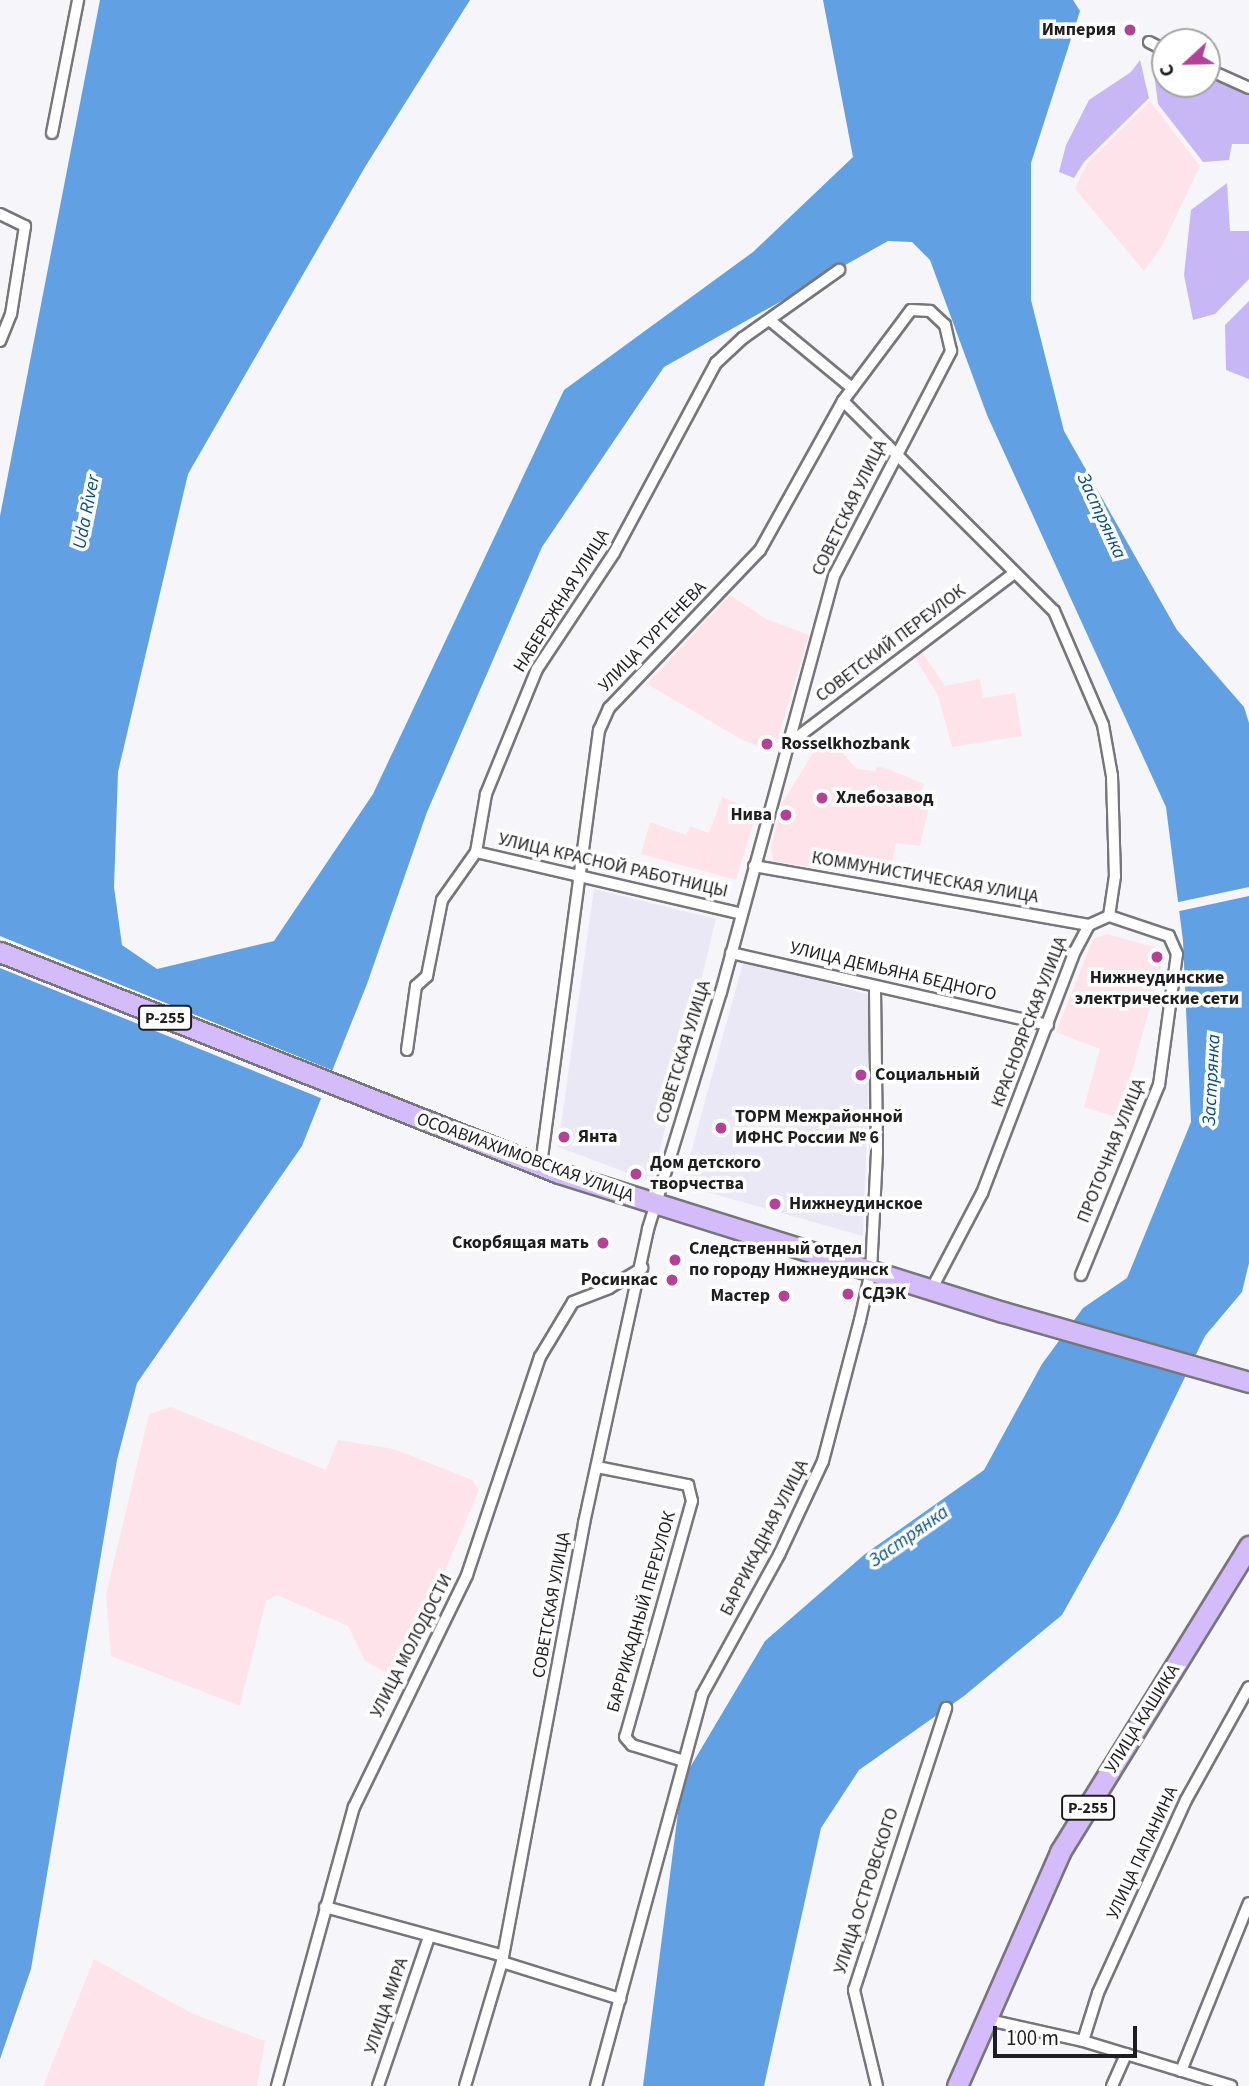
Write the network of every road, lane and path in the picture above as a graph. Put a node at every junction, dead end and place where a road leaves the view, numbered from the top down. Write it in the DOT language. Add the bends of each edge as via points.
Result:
graph roads {
  1 [pos="78,0"];
  2 [pos="1221,75"];
  3 [pos="1249,88"];
  4 [pos="52,133"];
  5 [pos="0,214"];
  6 [pos="839,270"];
  7 [pos="911,310"];
  8 [pos="772,322"];
  9 [pos="0,341"];
  10 [pos="852,388"];
  11 [pos="843,401"];
  12 [pos="894,455"];
  13 [pos="1013,574"];
  14 [pos="791,742"];
  15 [pos="476,852"];
  16 [pos="754,866"];
  17 [pos="581,874"];
  18 [pos="742,914"];
  19 [pos="1109,916"];
  20 [pos="1089,925"];
  21 [pos="0,952"];
  22 [pos="731,953"];
  23 [pos="875,988"];
  24 [pos="1048,1025"];
  25 [pos="407,1050"];
  26 [pos="541,1166"];
  27 [pos="655,1205"];
  28 [pos="642,1268"];
  29 [pos="871,1271"];
  30 [pos="1081,1275"];
  31 [pos="931,1290"];
  32 [pos="1249,1382"];
  33 [pos="597,1467"];
  34 [pos="1249,1546"];
  35 [pos="1249,1687"];
  36 [pos="946,1708"];
  37 [pos="684,1761"];
  38 [pos="1249,1903"];
  39 [pos="325,1907"];
  40 [pos="429,1937"];
  41 [pos="501,1959"];
  42 [pos="620,1998"];
  43 [pos="984,2019"];
  44 [pos="1083,2040"];
  45 [pos="1126,2054"];
  46 [pos="1181,2071"];
  47 [pos="277,2086"];
  48 [pos="378,2086"];
  49 [pos="465,2086"];
  50 [pos="596,2086"];
  51 [pos="877,2086"];
  52 [pos="957,2086"];
  53 [pos="1112,2086"];
  54 [pos="1229,2086"];
  1 -- 4 [label="street"];
  2 -- 3 [label="street"];
  5 -- 9 [label="street" via="25,226 11,314"];
  6 -- 8 [label="street, НАБЕРЕЖНАЯ УЛИЦА"];
  7 -- 10 [label="street, УЛИЦА ТУРГЕНЕВА"];
  7 -- 12 [label="street, СОВЕТСКАЯ УЛИЦА" via="930,311 945,325 951,351"];
  8 -- 10 [label="street"];
  8 -- 15 [label="street, НАБЕРЕЖНАЯ УЛИЦА" via="743,338 716,363 614,553 537,669 486,794"];
  10 -- 11 [label="street, УЛИЦА ТУРГЕНЕВА"];
  11 -- 12 [label="street"];
  11 -- 17 [label="street, УЛИЦА ТУРГЕНЕВА" via="760,550 609,708 599,730"];
  12 -- 13 [label="street"];
  12 -- 14 [label="street, СОВЕТСКАЯ УЛИЦА" via="834,576 800,693"];
  13 -- 14 [label="street, СОВЕТСКИЙ ПЕРЕУЛОК"];
  13 -- 19 [label="street" via="1054,611 1103,725 1112,776 1115,860"];
  14 -- 16 [label="street, СОВЕТСКАЯ УЛИЦА"];
  15 -- 17 [label="street, УЛИЦА КРАСНОЙ РАБОТНИЦЫ"];
  15 -- 25 [label="street, НАБЕРЕЖНАЯ УЛИЦА" via="442,900 427,976 416,986"];
  16 -- 18 [label="street, СОВЕТСКАЯ УЛИЦА"];
  16 -- 20 [label="street, КОММУНИСТИЧЕСКАЯ УЛИЦА"];
  17 -- 18 [label="street, УЛИЦА КРАСНОЙ РАБОТНИЦЫ"];
  17 -- 26 [label="street, УЛИЦА ТУРГЕНЕВА"];
  18 -- 22 [label="street, СОВЕТСКАЯ УЛИЦА"];
  19 -- 20 [label="street, КРАСНОЯРСКАЯ УЛИЦА"];
  19 -- 30 [label="street, ПРОТОЧНАЯ УЛИЦА" via="1169,936 1177,954 1159,1085"];
  20 -- 24 [label="street, КРАСНОЯРСКАЯ УЛИЦА" via="1074,951"];
  21 -- 26 [label="highway, ОСОАВИАХИМОВСКАЯ УЛИЦА / Р-255"];
  22 -- 23 [label="street, УЛИЦА ДЕМЬЯНА БЕДНОГО"];
  22 -- 27 [label="street, СОВЕТСКАЯ УЛИЦА"];
  23 -- 24 [label="street, УЛИЦА ДЕМЬЯНА БЕДНОГО"];
  23 -- 29 [label="street, БАРРИКАДНАЯ УЛИЦА" via="877,1152"];
  24 -- 31 [label="street, КРАСНОЯРСКАЯ УЛИЦА" via="982,1193"];
  26 -- 27 [label="highway, ОСОАВИАХИМОВСКАЯ УЛИЦА / Р-255"];
  27 -- 28 [label="street, СОВЕТСКАЯ УЛИЦА"];
  27 -- 29 [label="highway, ОСОАВИАХИМОВСКАЯ УЛИЦА / Р-255"];
  28 -- 33 [label="street, СОВЕТСКАЯ УЛИЦА"];
  28 -- 39 [label="street, УЛИЦА МОЛОДОСТИ" via="610,1288 573,1302 540,1357 467,1575 354,1807"];
  29 -- 31 [label="highway, ОСОАВИАХИМОВСКАЯ УЛИЦА / Р-255"];
  29 -- 37 [label="street, БАРРИКАДНАЯ УЛИЦА" via="823,1461 779,1555 702,1695"];
  31 -- 32 [label="highway, ОСОАВИАХИМОВСКАЯ УЛИЦА / Р-255"];
  33 -- 37 [label="street, БАРРИКАДНЫЙ ПЕРЕУЛОК" via="688,1485 692,1501 625,1737 632,1745"];
  33 -- 41 [label="street, СОВЕТСКАЯ УЛИЦА"];
  34 -- 43 [label="highway, УЛИЦА КАШИКА / Р-255" via="1060,1852"];
  35 -- 44 [label="street, УЛИЦА ПАПАНИНА" via="1186,1800 1098,1993"];
  36 -- 51 [label="street, УЛИЦА ОСТРОВСКОГО" via="854,1990"];
  37 -- 42 [label="street, БАРРИКАДНАЯ УЛИЦА"];
  38 -- 46 [label="street"];
  39 -- 40 [label="street"];
  39 -- 47 [label="street, УЛИЦА МОЛОДОСТИ"];
  40 -- 41 [label="street"];
  40 -- 48 [label="street, УЛИЦА МИРА"];
  41 -- 42 [label="street"];
  41 -- 49 [label="street, СОВЕТСКАЯ УЛИЦА"];
  42 -- 50 [label="street, БАРРИКАДНАЯ УЛИЦА"];
  43 -- 44 [label="street"];
  43 -- 52 [label="highway, УЛИЦА КАШИКА / Р-255"];
  44 -- 45 [label="street"];
  45 -- 46 [label="street"];
  45 -- 53 [label="street"];
  46 -- 54 [label="street"];
}
